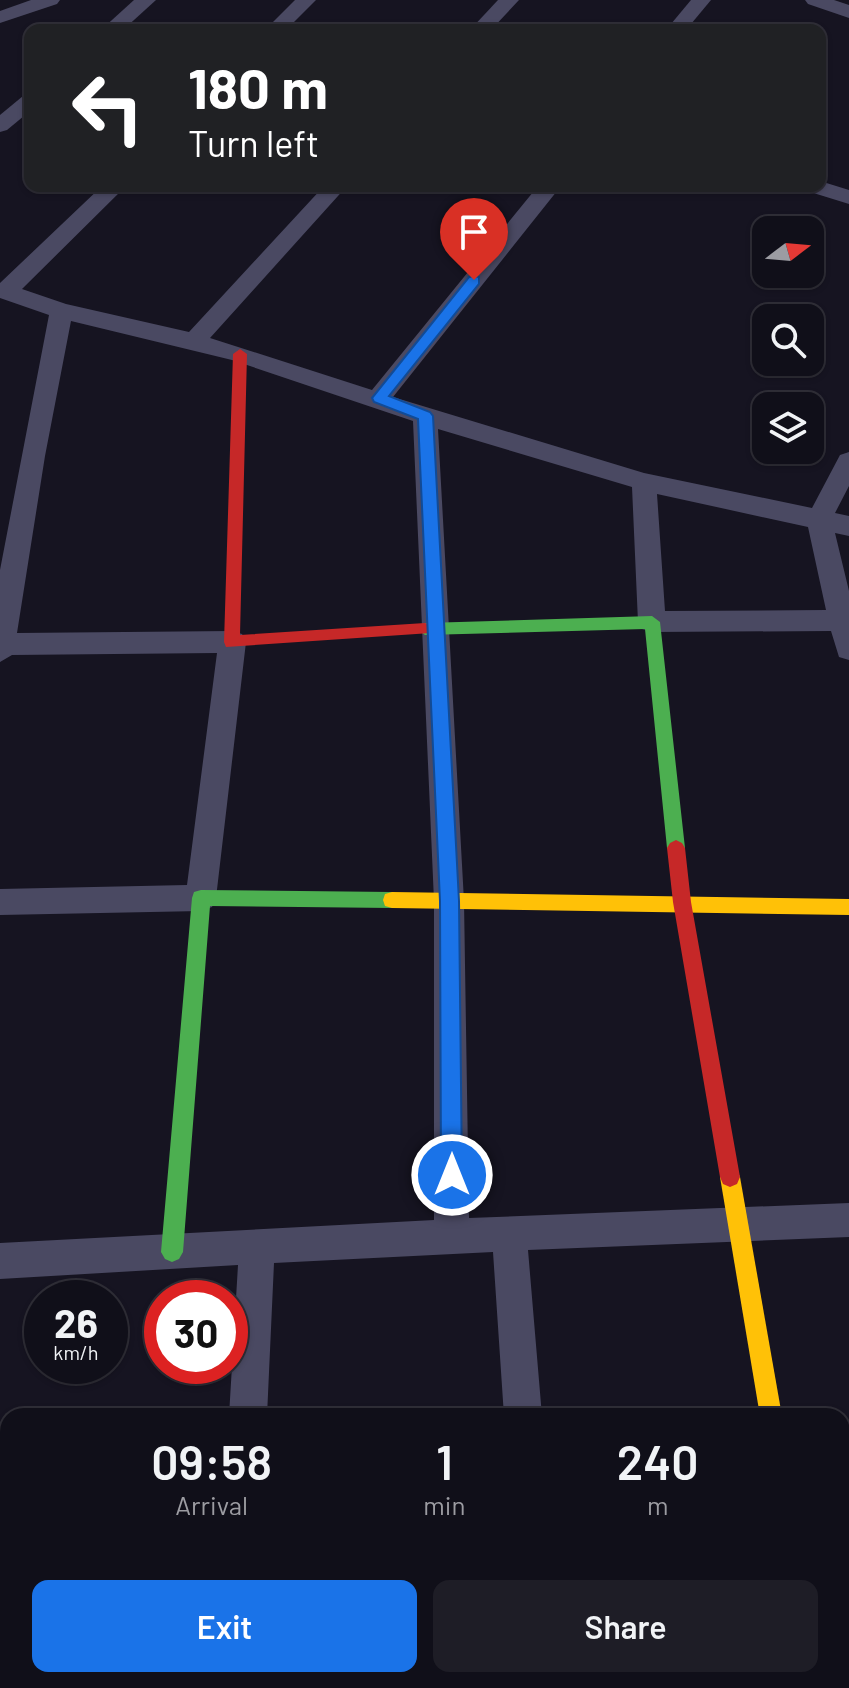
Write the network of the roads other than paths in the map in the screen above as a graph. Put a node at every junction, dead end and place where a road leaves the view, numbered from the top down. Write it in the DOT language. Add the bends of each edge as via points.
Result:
graph roads {
  1 [pos="50,0"];
  2 [pos="146,0"];
  3 [pos="306,0"];
  4 [pos="509,0"];
  5 [pos="701,0"];
  6 [pos="815,0"];
  7 [pos="849,12"];
  8 [pos="0,17"];
  9 [pos="118,24"];
  10 [pos="281,24"];
  11 [pos="486,24"];
  12 [pos="681,24"];
  13 [pos="24,105"];
  14 [pos="0,126"];
  15 [pos="826,190"];
  16 [pos="109,192"];
  17 [pos="331,192"];
  18 [pos="545,192"];
  19 [pos="849,197"];
  20 [pos="3,291"];
  21 [pos="61,311"];
  22 [pos="194,341"];
  23 [pos="240,354"];
  24 [pos="379,398"];
  25 [pos="425,416"];
  26 [pos="849,461"];
  27 [pos="644,482"];
  28 [pos="819,519"];
  29 [pos="849,526"];
  30 [pos="840,620"];
  31 [pos="652,622"];
  32 [pos="435,628"];
  33 [pos="232,642"];
  34 [pos="0,646"];
  35 [pos="849,649"];
  36 [pos="201,898"];
  37 [pos="449,901"];
  38 [pos="0,902"];
  39 [pos="682,902"];
  40 [pos="849,907"];
  41 [pos="849,1220"];
  42 [pos="739,1225"];
  43 [pos="509,1234"];
  44 [pos="452,1236"];
  45 [pos="257,1247"];
  46 [pos="172,1252"];
  47 [pos="0,1261"];
  48 [pos="248,1408"];
  49 [pos="522,1408"];
  50 [pos="770,1408"];
  1 -- 8 [label="street"];
  2 -- 9 [label="street"];
  3 -- 10 [label="street"];
  4 -- 11 [label="street"];
  5 -- 12 [label="street"];
  6 -- 7 [label="street"];
  13 -- 14 [label="street"];
  15 -- 19 [label="street"];
  16 -- 20 [label="street"];
  17 -- 22 [label="street"];
  18 -- 24 [label="street"];
  20 -- 21 [label="street"];
  21 -- 22 [label="street"];
  21 -- 34 [label="street"];
  22 -- 23 [label="street"];
  23 -- 24 [label="street"];
  23 -- 33 [label="street"];
  24 -- 25 [label="street"];
  25 -- 27 [label="street"];
  25 -- 32 [label="street"];
  26 -- 28 [label="street"];
  27 -- 28 [label="street"];
  27 -- 31 [label="street"];
  28 -- 29 [label="street"];
  28 -- 30 [label="street"];
  30 -- 31 [label="street"];
  30 -- 35 [label="street"];
  31 -- 32 [label="street"];
  31 -- 39 [label="street"];
  32 -- 33 [label="street"];
  32 -- 37 [label="street"];
  33 -- 34 [label="street"];
  33 -- 36 [label="street"];
  36 -- 37 [label="street"];
  36 -- 38 [label="street"];
  36 -- 46 [label="street"];
  37 -- 39 [label="street"];
  37 -- 44 [label="street"];
  39 -- 40 [label="street"];
  39 -- 42 [label="street"];
  41 -- 42 [label="street"];
  42 -- 43 [label="street"];
  42 -- 50 [label="street"];
  43 -- 44 [label="street"];
  43 -- 49 [label="street"];
  44 -- 45 [label="street"];
  45 -- 46 [label="street"];
  45 -- 48 [label="street"];
  46 -- 47 [label="street"];
}
